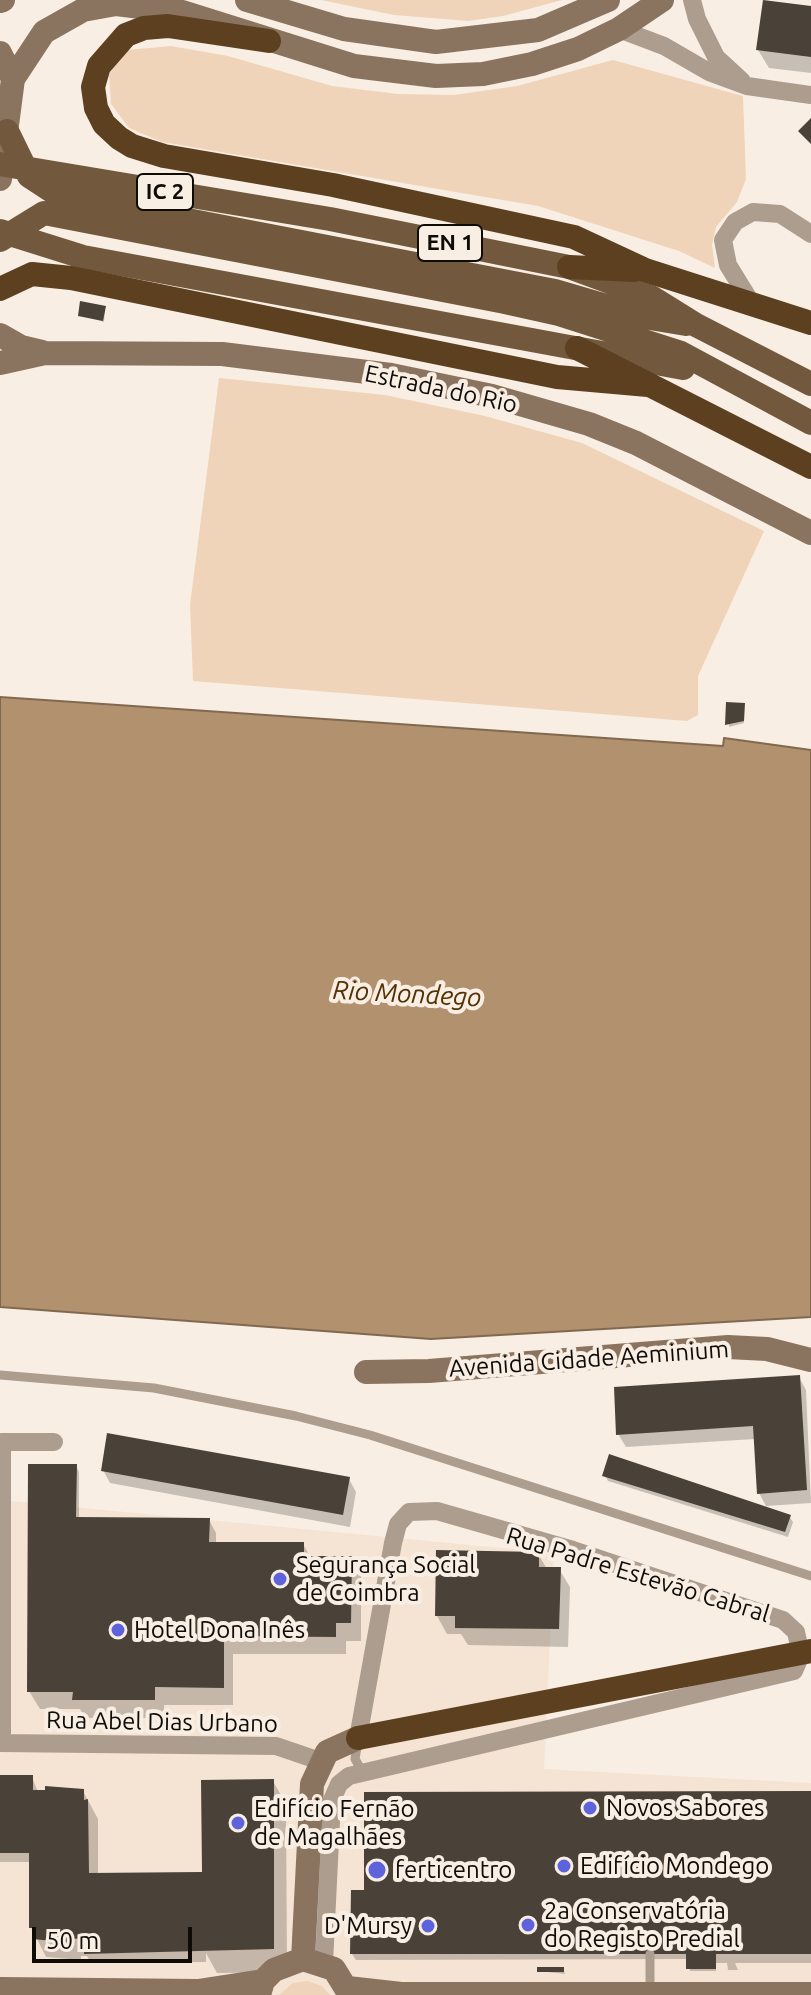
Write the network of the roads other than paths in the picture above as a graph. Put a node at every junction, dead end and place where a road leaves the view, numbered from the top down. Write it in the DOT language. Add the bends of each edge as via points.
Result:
graph roads {
  1 [pos="247,0"];
  2 [pos="608,0"];
  3 [pos="662,0"];
  4 [pos="692,0"];
  5 [pos="619,29"];
  6 [pos="269,41"];
  7 [pos="0,53"];
  8 [pos="13,79"];
  9 [pos="747,86"];
  10 [pos="811,95"];
  11 [pos="7,131"];
  12 [pos="0,164"];
  13 [pos="0,179"];
  14 [pos="330,219"];
  15 [pos="0,231"];
  16 [pos="811,234"];
  17 [pos="0,240"];
  18 [pos="569,267"];
  19 [pos="645,270"];
  20 [pos="0,289"];
  21 [pos="752,304"];
  22 [pos="811,323"];
  23 [pos="696,325"];
  24 [pos="0,335"];
  25 [pos="577,348"];
  26 [pos="45,353"];
  27 [pos="0,363"];
  28 [pos="724,378"];
  29 [pos="811,384"];
  30 [pos="648,385"];
  31 [pos="811,423"];
  32 [pos="811,467"];
  33 [pos="811,533"];
  34 [pos="811,1360"];
  35 [pos="366,1372"];
  36 [pos="0,1375"];
  37 [pos="2,1442"];
  38 [pos="54,1442"];
  39 [pos="811,1576"];
  40 [pos="783,1620"];
  41 [pos="811,1629"];
  42 [pos="811,1651"];
  43 [pos="803,1669"];
  44 [pos="358,1738"];
  45 [pos="1,1743"];
  46 [pos="320,1761"];
  47 [pos="362,1771"];
  48 [pos="339,1784"];
  49 [pos="650,1954"];
  50 [pos="314,1961"];
  51 [pos="261,1988"];
  52 [pos="0,1989"];
  53 [pos="349,1991"];
  54 [pos="650,1994"];
  55 [pos="811,1994"];
  1 -- 2 [label="main road" via="344,29 436,42 538,30"];
  3 -- 5 [label="main road"];
  4 -- 9 [label="street" via="716,57"];
  5 -- 6 [label="main road" via="532,64 436,76 354,66"];
  5 -- 9 [label="street"];
  6 -- 8 [label="main road" via="182,12 116,4 60,20 28,52"];
  6 -- 19 [label="highway" via="168,26 144,28 126,35 99,66 93,87 96,108 119,138 164,156 509,221 574,237"];
  7 -- 8 [label="main road"];
  8 -- 11 [label="main road"];
  9 -- 10 [label="street"];
  11 -- 13 [label="main road"];
  11 -- 23 [label="main road" via="29,176 58,195 555,291 644,317"];
  12 -- 14 [label="main road, IC 2"];
  14 -- 18 [label="main road, EN 1"];
  15 -- 25 [label="main road" via="83,257"];
  16 -- 21 [label="street" via="780,214 753,212 735,222 723,240 728,265"];
  17 -- 28 [label="main road" via="44,213 88,219 559,314 681,353"];
  18 -- 19 [label="highway"];
  18 -- 23 [label="main road" via="651,297"];
  19 -- 21 [label="highway"];
  20 -- 30 [label="highway" via="32,274 71,278 557,377"];
  21 -- 22 [label="highway"];
  23 -- 29 [label="main road"];
  24 -- 26 [label="main road, Estrada do Rio"];
  25 -- 28 [label="main road"];
  25 -- 30 [label="highway"];
  26 -- 27 [label="main road, Estrada do Rio"];
  26 -- 33 [label="main road, Estrada do Rio" via="222,354 391,375 492,396 636,443"];
  28 -- 31 [label="main road"];
  30 -- 32 [label="highway"];
  34 -- 35 [label="main road, Avenida Cidade Aeminium" via="767,1349 728,1347"];
  36 -- 39 [label="lane" via="154,1388 272,1410 370,1435"];
  37 -- 38 [label="street"];
  37 -- 45 [label="street"];
  40 -- 41 [label="street"];
  40 -- 43 [label="street, Rua Padre Estevão Cabral" via="796,1632"];
  40 -- 44 [label="street, Rua Padre Estevão Cabral" via="573,1550 437,1511 409,1512 398,1524 393,1543"];
  42 -- 44 [label="highway"];
  43 -- 47 [label="street, Rua Padre Estevão Cabral"];
  44 -- 46 [label="main road" via="327,1752"];
  44 -- 47 [label="lane" via="355,1759"];
  45 -- 46 [label="street, Rua Abel Dias Urbano" via="276,1746"];
  46 -- 48 [label="lane"];
  46 -- 50 [label="main road" via="312,1784"];
  47 -- 48 [label="street, Rua Padre Estevão Cabral"];
  48 -- 50 [label="street" via="332,1800"];
  49 -- 54 [label="lane"];
  50 -- 51 [label="main road" via="288,1962"];
  50 -- 53 [label="main road"];
  51 -- 52 [label="main road"];
  53 -- 54 [label="main road"];
  54 -- 55 [label="main road"];
}
